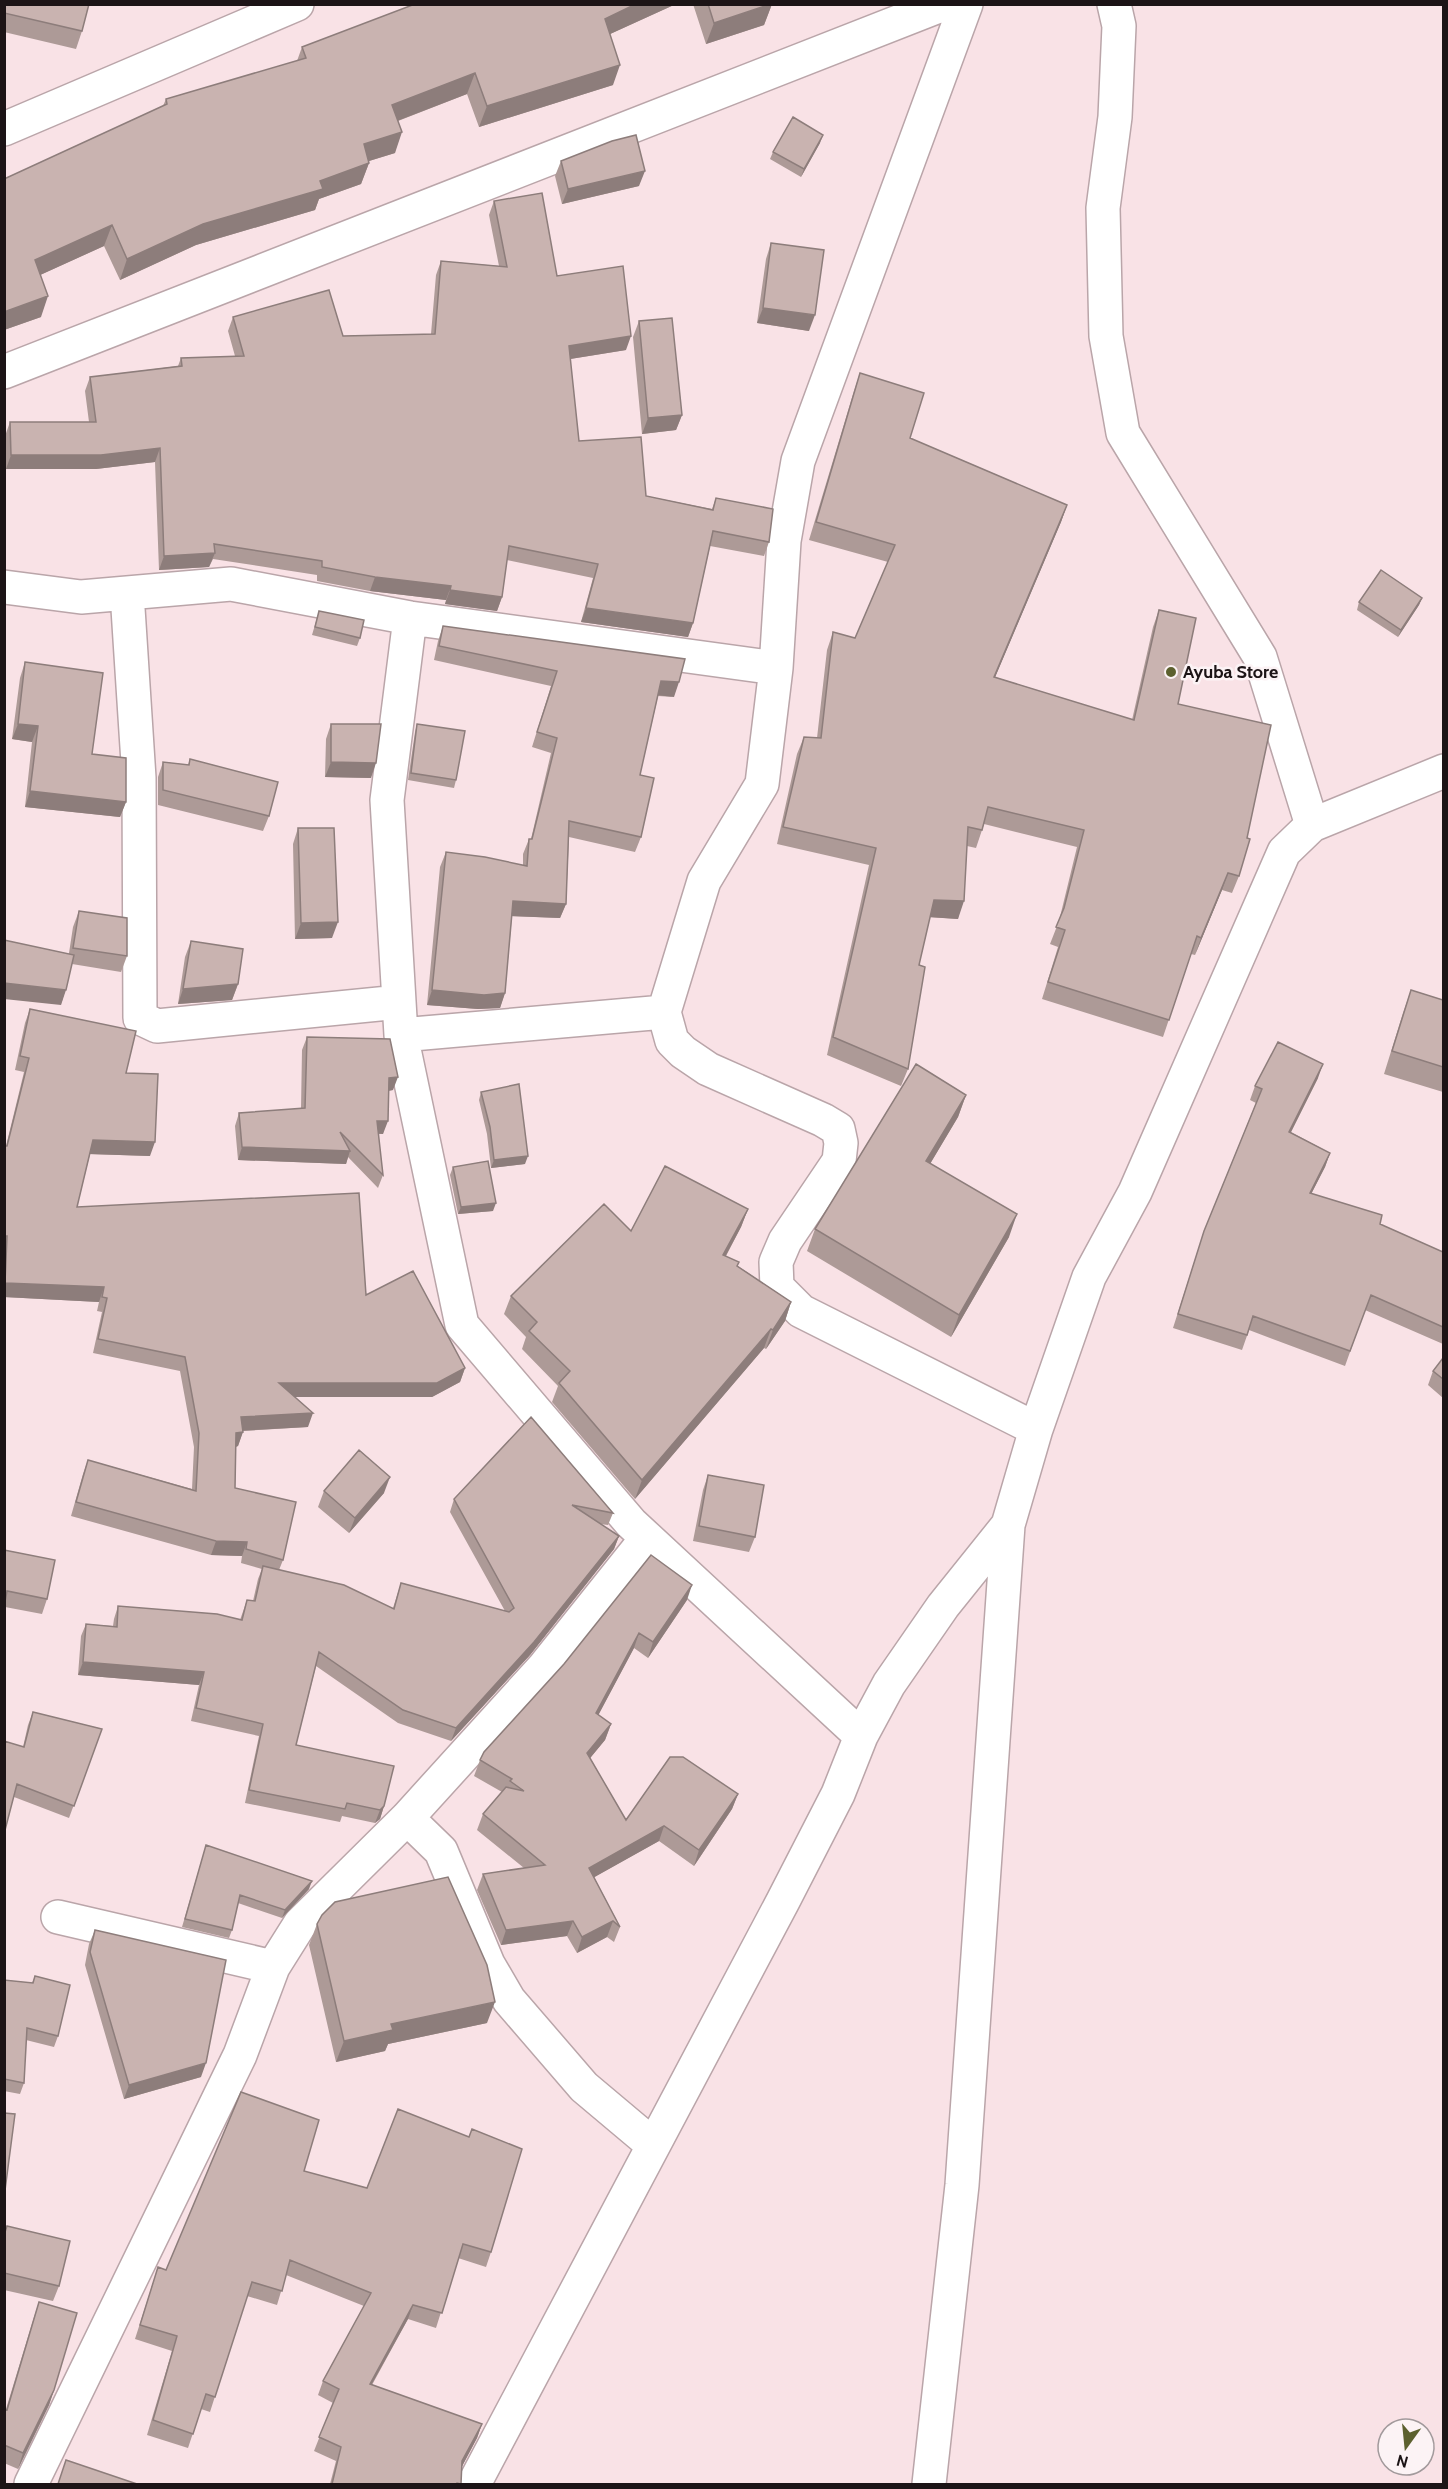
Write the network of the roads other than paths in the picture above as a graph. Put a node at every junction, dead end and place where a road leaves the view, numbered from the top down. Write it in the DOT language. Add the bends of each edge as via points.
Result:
graph roads {
  1 [pos="944,4"];
  2 [pos="966,4"];
  3 [pos="1114,4"];
  4 [pos="274,9"];
  5 [pos="4,129"];
  6 [pos="4,372"];
  7 [pos="4,587"];
  8 [pos="127,593"];
  9 [pos="410,618"];
  10 [pos="776,668"];
  11 [pos="1443,771"];
  12 [pos="1312,825"];
  13 [pos="399,1002"];
  14 [pos="664,1012"];
  15 [pos="402,1035"];
  16 [pos="1036,1429"];
  17 [pos="1008,1526"];
  18 [pos="647,1538"];
  19 [pos="861,1736"];
  20 [pos="407,1818"];
  21 [pos="58,1917"];
  22 [pos="273,1967"];
  23 [pos="653,2145"];
  24 [pos="31,2484"];
  25 [pos="474,2484"];
  26 [pos="929,2484"];
  1 -- 6 [label="street"];
  2 -- 10 [label="street" via="798,461 784,541"];
  3 -- 12 [label="street" via="1119,26 1103,208 1106,324 1123,433 1260,657"];
  4 -- 5 [label="street"];
  7 -- 8 [label="street" via="81,597"];
  8 -- 9 [label="street" via="231,584"];
  8 -- 13 [label="street" via="139,778 140,1018 157,1026"];
  9 -- 10 [label="street"];
  9 -- 13 [label="street" via="387,800"];
  10 -- 14 [label="street" via="762,784 705,881"];
  11 -- 12 [label="street"];
  12 -- 16 [label="street" via="1284,852 1135,1192 1089,1277"];
  13 -- 15 [label="street"];
  14 -- 15 [label="street"];
  14 -- 16 [label="street" via="672,1041 699,1064 838,1129 838,1161 785,1241 776,1262 777,1287 801,1311"];
  15 -- 18 [label="street" via="462,1325"];
  16 -- 17 [label="street"];
  17 -- 19 [label="street" via="943,1606 889,1684"];
  17 -- 26 [label="street" via="962,2185"];
  18 -- 19 [label="street"];
  18 -- 20 [label="street" via="544,1667"];
  19 -- 23 [label="street" via="838,1794"];
  20 -- 22 [label="street" via="300,1924"];
  20 -- 23 [label="street" via="441,1851 488,1965 509,2000 584,2087"];
  21 -- 22 [label="street"];
  22 -- 24 [label="street" via="240,2055"];
  23 -- 25 [label="street"];
}
